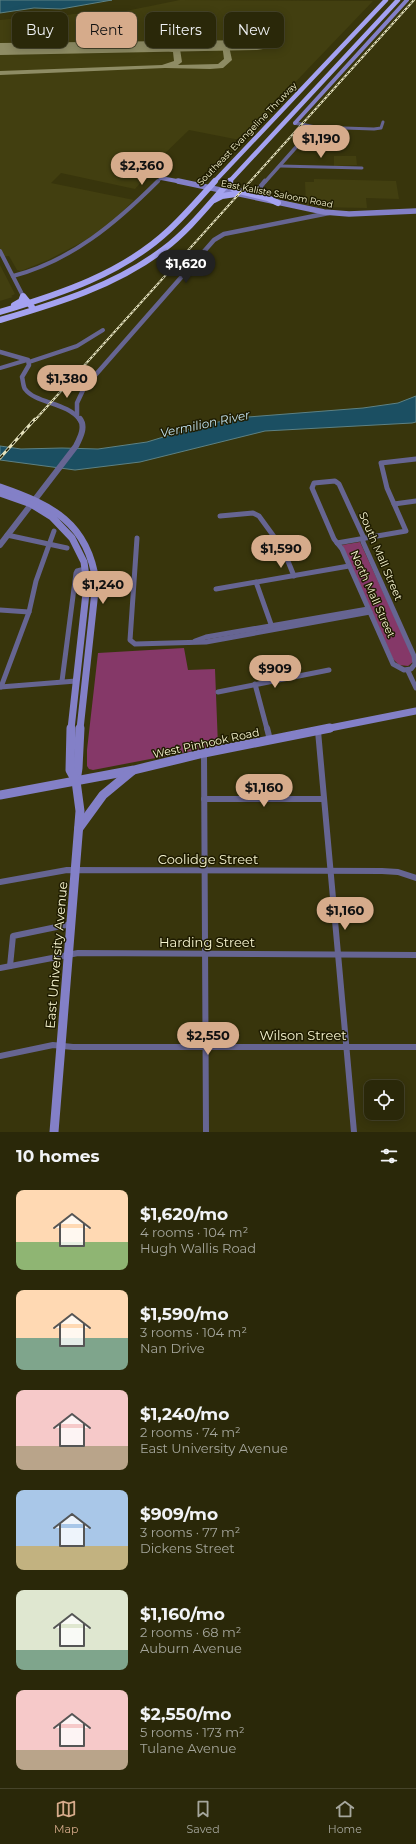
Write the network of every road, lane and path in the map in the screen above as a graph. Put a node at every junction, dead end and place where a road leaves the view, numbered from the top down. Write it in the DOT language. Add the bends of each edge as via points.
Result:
graph roads {
  1 [pos="382,0"];
  2 [pos="386,0"];
  3 [pos="398,0"];
  4 [pos="407,0"];
  5 [pos="390,9"];
  6 [pos="280,113"];
  7 [pos="290,116"];
  8 [pos="285,121"];
  9 [pos="383,122"];
  10 [pos="294,123"];
  11 [pos="314,127"];
  12 [pos="238,157"];
  13 [pos="280,166"];
  14 [pos="362,168"];
  15 [pos="161,178"];
  16 [pos="230,180"];
  17 [pos="214,190"];
  18 [pos="257,193"];
  19 [pos="236,194"];
  20 [pos="278,203"];
  21 [pos="294,206"];
  22 [pos="203,210"];
  23 [pos="416,211"];
  24 [pos="331,213"];
  25 [pos="299,218"];
  26 [pos="0,251"];
  27 [pos="13,276"];
  28 [pos="23,296"];
  29 [pos="29,304"];
  30 [pos="16,308"];
  31 [pos="0,312"];
  32 [pos="18,314"];
  33 [pos="0,320"];
  34 [pos="103,330"];
  35 [pos="0,352"];
  36 [pos="28,361"];
  37 [pos="0,368"];
  38 [pos="77,402"];
  39 [pos="64,407"];
  40 [pos="77,415"];
  41 [pos="416,459"];
  42 [pos="324,482"];
  43 [pos="0,487"];
  44 [pos="0,493"];
  45 [pos="416,501"];
  46 [pos="33,502"];
  47 [pos="394,504"];
  48 [pos="220,516"];
  49 [pos="54,531"];
  50 [pos="7,535"];
  51 [pos="137,538"];
  52 [pos="363,539"];
  53 [pos="337,543"];
  54 [pos="0,544"];
  55 [pos="48,545"];
  56 [pos="67,548"];
  57 [pos="349,566"];
  58 [pos="94,568"];
  59 [pos="85,570"];
  60 [pos="294,576"];
  61 [pos="256,582"];
  62 [pos="216,589"];
  63 [pos="0,610"];
  64 [pos="369,611"];
  65 [pos="29,612"];
  66 [pos="272,628"];
  67 [pos="329,670"];
  68 [pos="408,670"];
  69 [pos="76,681"];
  70 [pos="85,681"];
  71 [pos="62,682"];
  72 [pos="255,684"];
  73 [pos="1,687"];
  74 [pos="416,688"];
  75 [pos="218,692"];
  76 [pos="416,711"];
  77 [pos="318,731"];
  78 [pos="270,740"];
  79 [pos="204,753"];
  80 [pos="134,770"];
  81 [pos="76,781"];
  82 [pos="0,795"];
  83 [pos="204,798"];
  84 [pos="323,799"];
  85 [pos="79,828"];
  86 [pos="76,870"];
  87 [pos="204,871"];
  88 [pos="330,871"];
  89 [pos="416,878"];
  90 [pos="0,882"];
  91 [pos="72,924"];
  92 [pos="69,954"];
  93 [pos="205,954"];
  94 [pos="338,954"];
  95 [pos="416,954"];
  96 [pos="10,966"];
  97 [pos="0,968"];
  98 [pos="62,1046"];
  99 [pos="346,1046"];
  100 [pos="206,1047"];
  101 [pos="416,1047"];
  102 [pos="0,1056"];
  103 [pos="54,1132"];
  104 [pos="206,1132"];
  105 [pos="354,1132"];
  1 -- 2 [label="main road"];
  2 -- 5 [label="highway" via="393,2"];
  2 -- 6 [label="highway, Southeast Evangeline Thruway"];
  3 -- 5 [label="highway"];
  4 -- 10 [label="main road"];
  5 -- 7 [label="highway"];
  6 -- 8 [label="highway" via="278,119"];
  6 -- 12 [label="highway, Southeast Evangeline Thruway"];
  7 -- 8 [label="highway"];
  7 -- 10 [label="highway"];
  8 -- 10 [label="highway"];
  8 -- 16 [label="highway"];
  9 -- 11 [label="street" via="382,128 376,129"];
  10 -- 11 [label="street"];
  11 -- 13 [label="street"];
  12 -- 17 [label="highway, Southeast Evangeline Thruway"];
  12 -- 17 [label="highway"];
  13 -- 14 [label="street"];
  13 -- 18 [label="street"];
  15 -- 17 [label="main road, East Kaliste Saloom Road"];
  15 -- 27 [label="street" via="118,220 92,240 49,262"];
  16 -- 17 [label="highway"];
  16 -- 18 [label="highway" via="233,189 250,194"];
  17 -- 19 [label="main road, East Kaliste Saloom Road"];
  17 -- 22 [label="highway" via="210,202"];
  17 -- 29 [label="highway, Southeast Evangeline Thruway" via="160,238 130,260 83,285"];
  18 -- 20 [label="highway"];
  19 -- 20 [label="main road, East Kaliste Saloom Road"];
  19 -- 22 [label="highway" via="216,198"];
  20 -- 21 [label="main road, East Kaliste Saloom Road"];
  21 -- 24 [label="main road, East Kaliste Saloom Road"];
  21 -- 25 [label="street" via="304,213"];
  22 -- 32 [label="highway" via="168,247 136,269 84,294"];
  23 -- 24 [label="main road, East Kaliste Saloom Road"];
  24 -- 25 [label="street"];
  25 -- 38 [label="street" via="231,232 214,240 84,388"];
  26 -- 27 [label="street"];
  27 -- 28 [label="street"];
  28 -- 29 [label="highway"];
  28 -- 31 [label="highway" via="18,303"];
  29 -- 30 [label="highway, Southeast Evangeline Thruway"];
  29 -- 32 [label="highway" via="31,309"];
  30 -- 31 [label="highway, Southeast Evangeline Thruway"];
  30 -- 32 [label="highway" via="22,309"];
  32 -- 33 [label="highway"];
  34 -- 36 [label="street" via="78,345"];
  35 -- 36 [label="street"];
  36 -- 37 [label="street"];
  36 -- 39 [label="street" via="22,377 25,389 36,398"];
  38 -- 39 [label="street"];
  38 -- 40 [label="street"];
  39 -- 40 [label="street"];
  40 -- 46 [label="street" via="82,422 83,431 76,446"];
  41 -- 47 [label="street" via="381,463"];
  42 -- 52 [label="street, South Mall Street" via="338,482"];
  42 -- 53 [label="street, North Mall Street" via="313,484 312,488"];
  43 -- 46 [label="main road, East University Avenue"];
  44 -- 46 [label="main road, East University Avenue"];
  45 -- 47 [label="street"];
  46 -- 50 [label="street"];
  46 -- 58 [label="main road, East University Avenue" via="54,510 77,531 88,548"];
  46 -- 59 [label="main road, East University Avenue" via="68,533 80,552"];
  47 -- 52 [label="street" via="406,531"];
  48 -- 60 [label="street" via="259,516 283,549"];
  49 -- 55 [label="street"];
  50 -- 54 [label="street"];
  50 -- 55 [label="street"];
  51 -- 66 [label="street" via="131,642 138,645 206,642"];
  52 -- 53 [label="street"];
  52 -- 68 [label="street, South Mall Street" via="414,656 415,666"];
  53 -- 57 [label="street, North Mall Street"];
  55 -- 56 [label="street"];
  55 -- 65 [label="street"];
  57 -- 60 [label="street"];
  57 -- 64 [label="street, North Mall Street"];
  58 -- 59 [label="main road"];
  58 -- 70 [label="main road, East University Avenue" via="96,582"];
  59 -- 69 [label="main road, East University Avenue" via="86,584"];
  59 -- 71 [label="street" via="77,571 76,574"];
  60 -- 61 [label="street"];
  61 -- 62 [label="street"];
  61 -- 66 [label="street"];
  63 -- 65 [label="street"];
  64 -- 66 [label="street"];
  64 -- 68 [label="street, North Mall Street" via="393,664"];
  65 -- 73 [label="street"];
  67 -- 72 [label="street"];
  68 -- 74 [label="street"];
  69 -- 70 [label="main road"];
  69 -- 71 [label="street"];
  69 -- 81 [label="main road, East University Avenue" via="70,770"];
  70 -- 81 [label="main road, East University Avenue" via="78,754 80,769"];
  71 -- 73 [label="street"];
  72 -- 75 [label="street"];
  72 -- 78 [label="street"];
  76 -- 77 [label="main road, West Pinhook Road"];
  77 -- 78 [label="main road, West Pinhook Road"];
  77 -- 84 [label="street"];
  78 -- 79 [label="main road, West Pinhook Road"];
  79 -- 80 [label="main road, West Pinhook Road"];
  79 -- 83 [label="street"];
  80 -- 81 [label="main road, West Pinhook Road"];
  80 -- 85 [label="main road" via="109,788"];
  81 -- 82 [label="main road, West Pinhook Road"];
  81 -- 85 [label="main road, East University Avenue" via="80,811"];
  83 -- 84 [label="street"];
  83 -- 87 [label="street"];
  84 -- 88 [label="street"];
  85 -- 86 [label="main road, East University Avenue"];
  86 -- 87 [label="street, Coolidge Street"];
  86 -- 90 [label="street, Coolidge Street"];
  86 -- 91 [label="main road, East University Avenue"];
  87 -- 88 [label="street, Coolidge Street"];
  87 -- 93 [label="street"];
  88 -- 89 [label="street, Coolidge Street" via="393,872"];
  88 -- 94 [label="street"];
  91 -- 92 [label="main road, East University Avenue"];
  91 -- 96 [label="street" via="13,936"];
  92 -- 93 [label="street, Harding Street"];
  92 -- 96 [label="street, Harding Street"];
  92 -- 98 [label="main road, East University Avenue"];
  93 -- 94 [label="street, Harding Street"];
  93 -- 100 [label="street"];
  94 -- 95 [label="street, Harding Street"];
  94 -- 99 [label="street"];
  96 -- 97 [label="street, Harding Street"];
  98 -- 100 [label="street, Wilson Street"];
  98 -- 102 [label="street, Wilson Street" via="49,1046"];
  98 -- 103 [label="main road, East University Avenue"];
  99 -- 100 [label="street, Wilson Street"];
  99 -- 101 [label="street, Wilson Street"];
  99 -- 105 [label="street"];
  100 -- 104 [label="street"];
}
